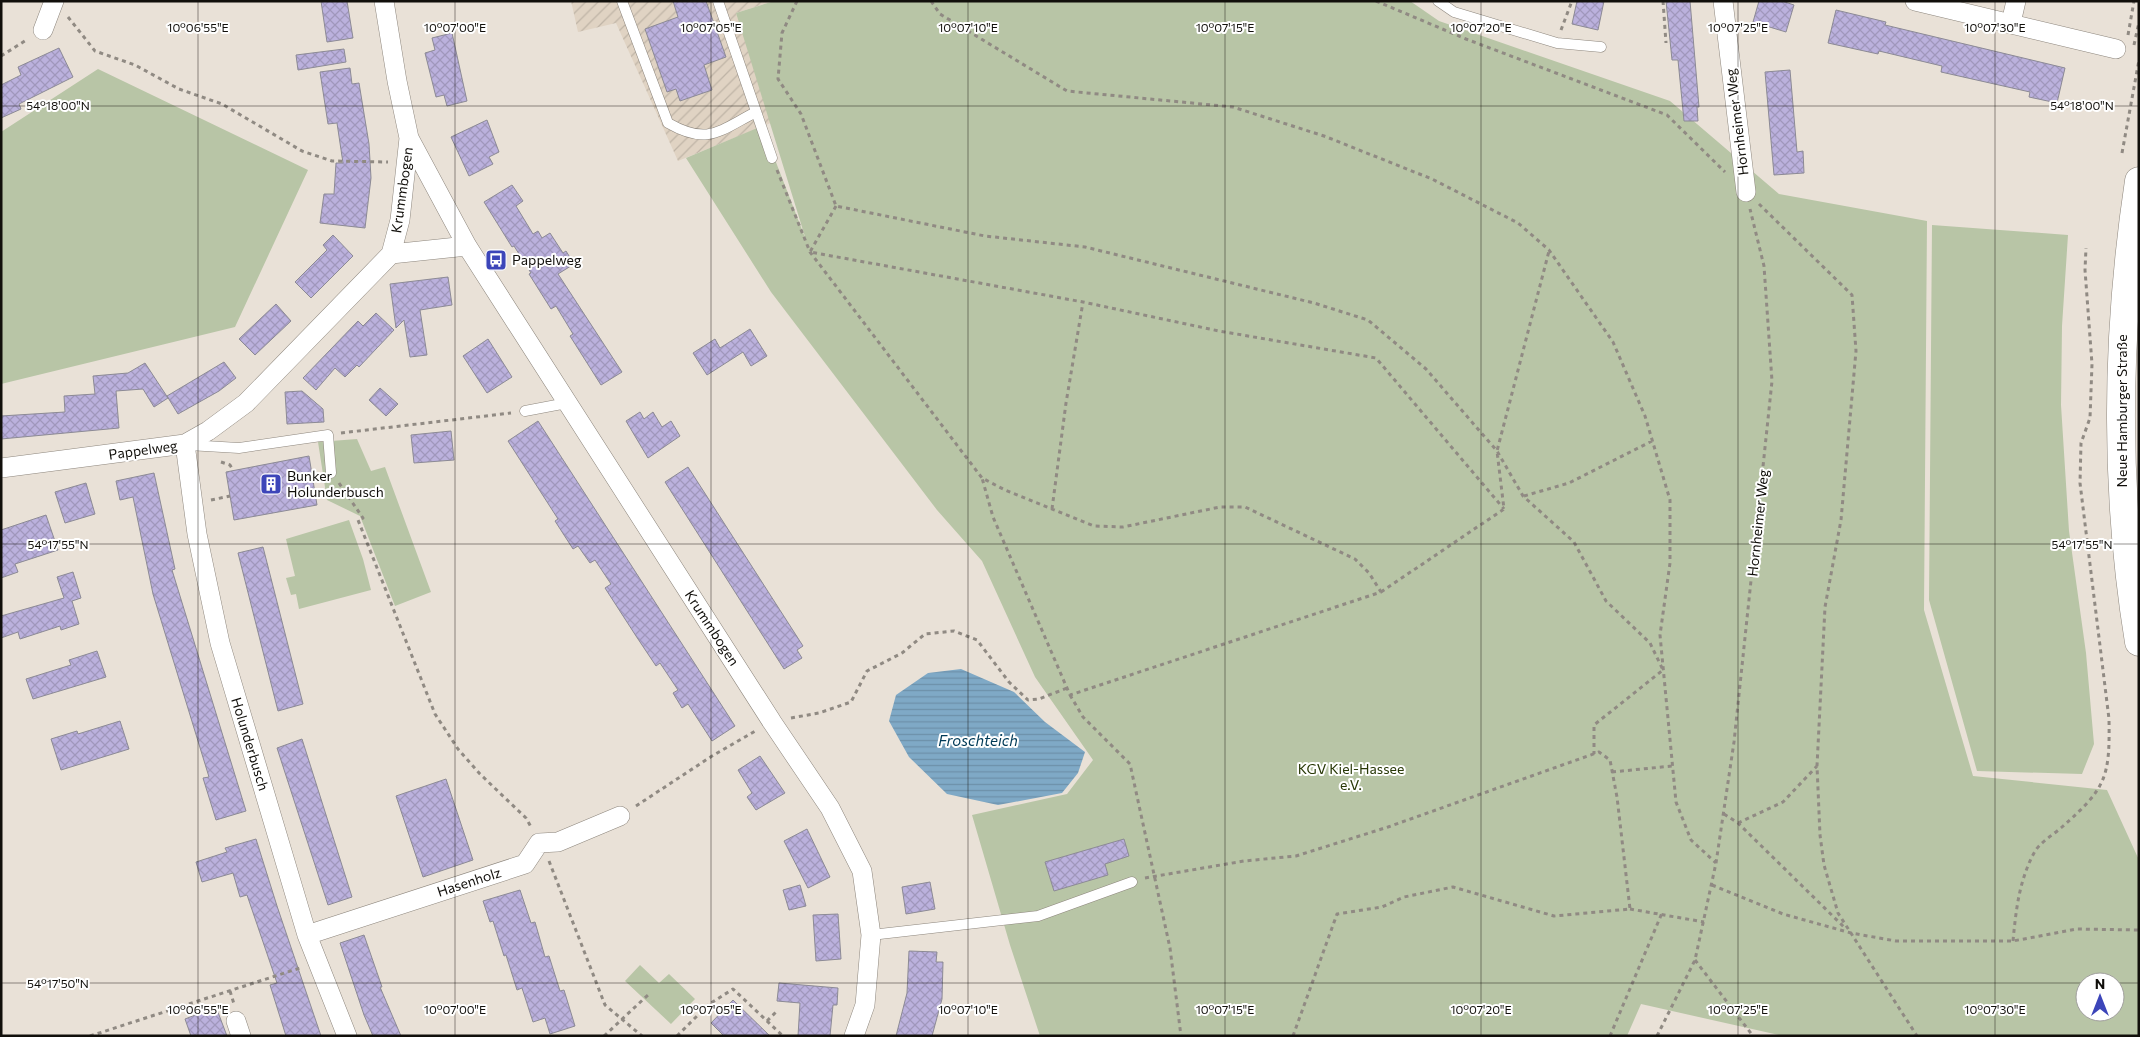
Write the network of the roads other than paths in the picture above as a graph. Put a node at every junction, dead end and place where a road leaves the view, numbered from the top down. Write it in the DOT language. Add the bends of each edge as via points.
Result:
graph roads {
  1 [pos="384,1"];
  2 [pos="622,1"];
  3 [pos="718,1"];
  4 [pos="1438,1"];
  5 [pos="1723,1"];
  6 [pos="1916,1"];
  7 [pos="2016,1"];
  8 [pos="60,5"];
  9 [pos="2011,23"];
  10 [pos="44,30"];
  11 [pos="1600,47"];
  12 [pos="2125,49"];
  13 [pos="756,112"];
  14 [pos="409,138"];
  15 [pos="772,158"];
  16 [pos="2139,181"];
  17 [pos="1746,192"];
  18 [pos="467,246"];
  19 [pos="391,254"];
  20 [pos="567,403"];
  21 [pos="525,411"];
  22 [pos="185,444"];
  23 [pos="1,468"];
  24 [pos="331,473"];
  25 [pos="2139,642"];
  26 [pos="620,816"];
  27 [pos="1132,882"];
  28 [pos="307,935"];
  29 [pos="871,935"];
  30 [pos="347,1036"];
  31 [pos="854,1036"];
  1 -- 14 [label="street, Krummbogen"];
  2 -- 13 [label="lane" via="668,123 687,134 710,135"];
  3 -- 13 [label="lane"];
  4 -- 11 [label="lane" via="1454,12 1557,43"];
  5 -- 17 [label="street, Hornheimer Weg"];
  6 -- 9 [label="street"];
  7 -- 9 [label="street"];
  8 -- 10 [label="street"];
  9 -- 12 [label="street"];
  13 -- 15 [label="lane"];
  14 -- 18 [label="street, Krummbogen"];
  14 -- 19 [label="street, Krummbogen" via="400,220"];
  16 -- 25 [label="main road, Neue Hamburger Straße" via="2123,311 2120,435 2127,570"];
  18 -- 19 [label="street, Krummbogen"];
  18 -- 20 [label="street, Krummbogen"];
  19 -- 22 [label="street, Pappelweg" via="246,403"];
  20 -- 21 [label="lane"];
  20 -- 29 [label="street, Krummbogen" via="830,808 862,871"];
  22 -- 23 [label="street, Pappelweg"];
  22 -- 24 [label="lane" via="239,448 328,435"];
  22 -- 28 [label="street, Holunderbusch" via="197,534 220,643"];
  26 -- 28 [label="street, Hasenholz" via="558,842 539,843 525,864"];
  27 -- 29 [label="lane" via="1038,916"];
  28 -- 30 [label="street, Holunderbusch"];
  29 -- 31 [label="street, Krummbogen" via="864,1006"];
}
